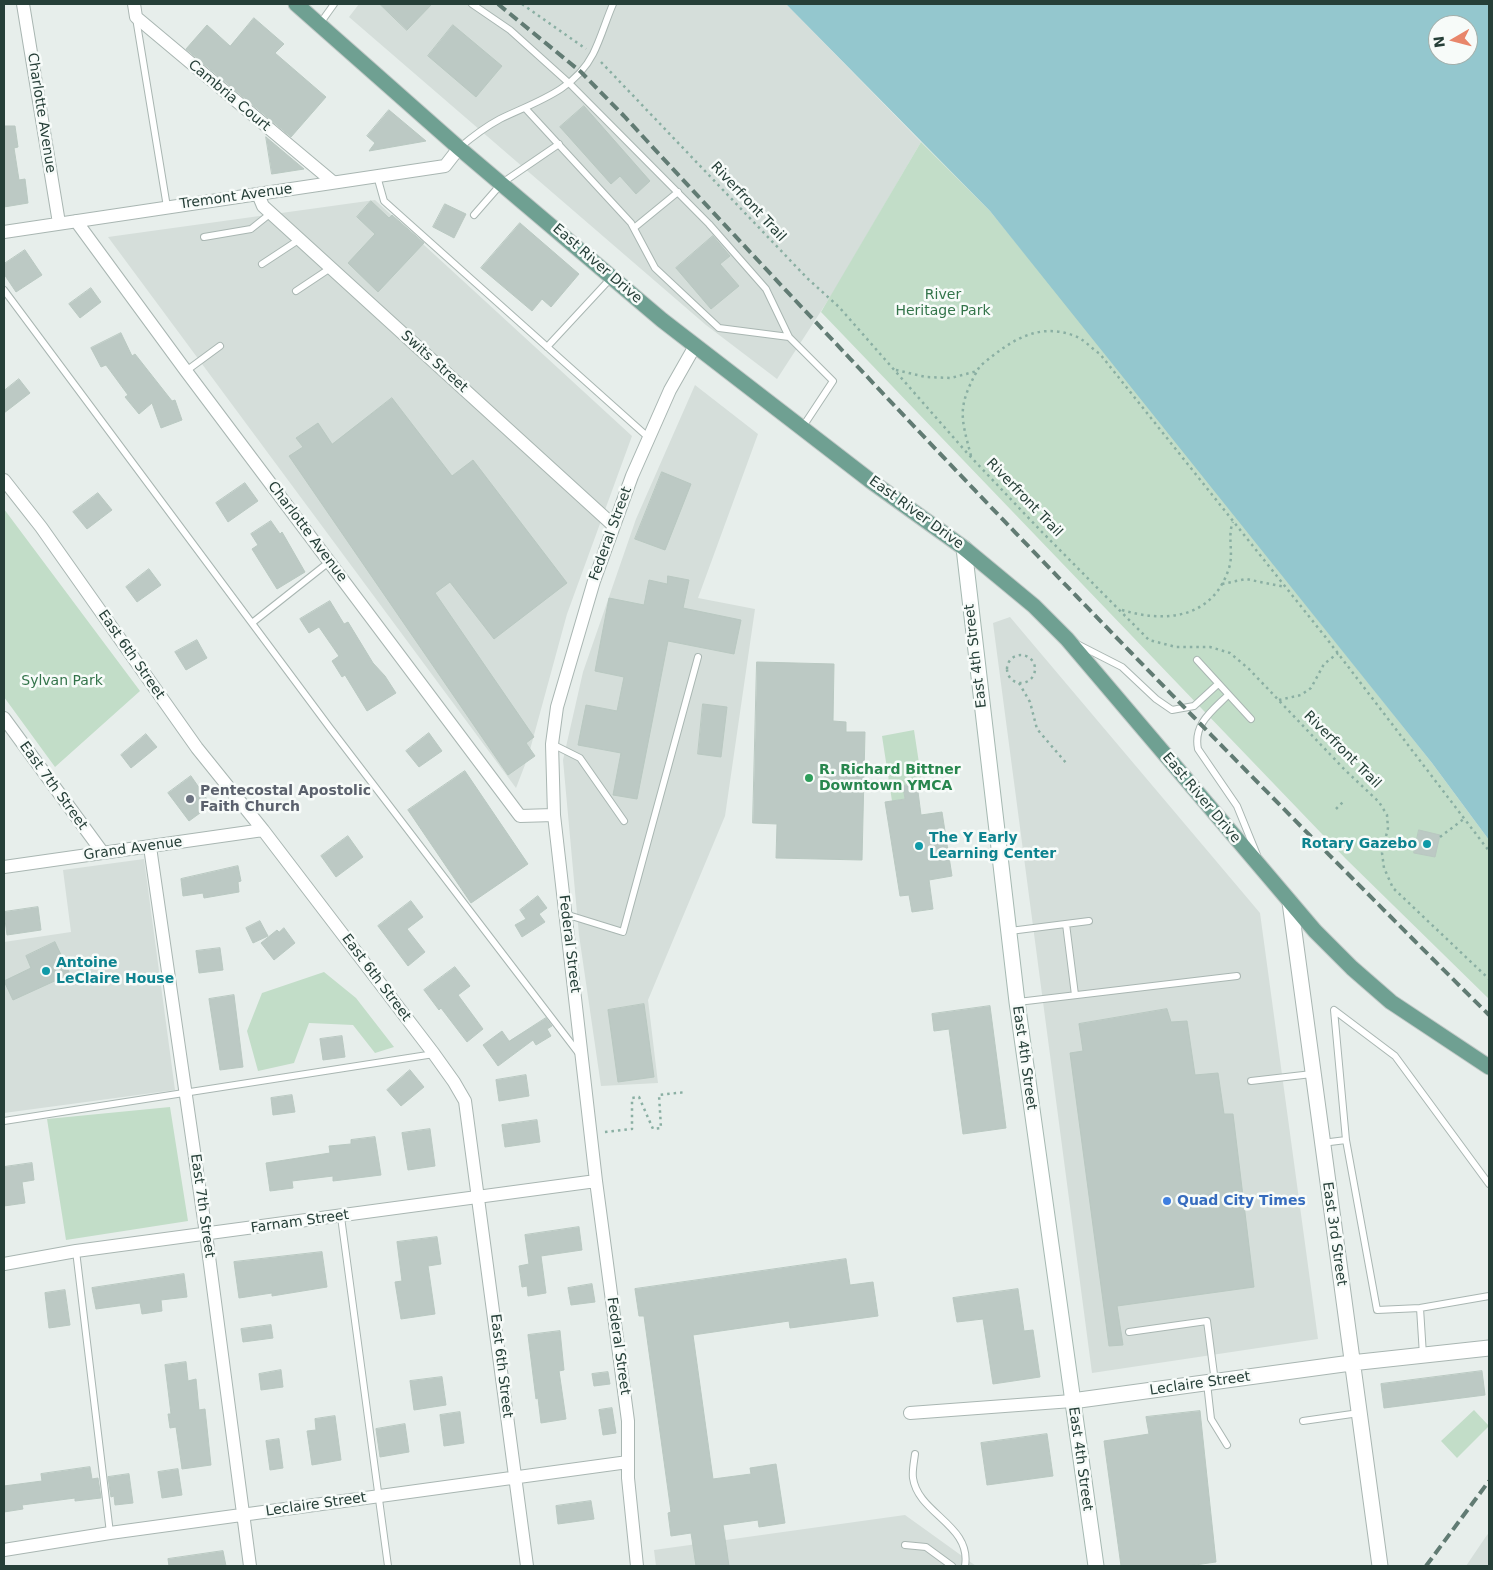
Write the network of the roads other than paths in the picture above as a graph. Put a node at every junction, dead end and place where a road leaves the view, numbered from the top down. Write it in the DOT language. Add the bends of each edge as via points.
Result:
graph roads {
  1 [pos="22,4"];
  2 [pos="296,4"];
  3 [pos="334,4"];
  4 [pos="472,4"];
  5 [pos="613,4"];
  6 [pos="135,10"];
  7 [pos="320,25"];
  8 [pos="570,84"];
  9 [pos="525,108"];
  10 [pos="559,144"];
  11 [pos="459,148"];
  12 [pos="377,176"];
  13 [pos="333,182"];
  14 [pos="502,184"];
  15 [pos="678,192"];
  16 [pos="258,194"];
  17 [pos="168,207"];
  18 [pos="271,213"];
  19 [pos="474,215"];
  20 [pos="76,220"];
  21 [pos="58,222"];
  22 [pos="634,228"];
  23 [pos="4,232"];
  24 [pos="204,237"];
  25 [pos="300,238"];
  26 [pos="262,264"];
  27 [pos="332,267"];
  28 [pos="612,277"];
  29 [pos="4,290"];
  30 [pos="296,291"];
  31 [pos="789,337"];
  32 [pos="220,346"];
  33 [pos="695,346"];
  34 [pos="547,347"];
  35 [pos="186,371"];
  36 [pos="802,428"];
  37 [pos="649,438"];
  38 [pos="4,480"];
  39 [pos="614,526"];
  40 [pos="964,548"];
  41 [pos="329,562"];
  42 [pos="252,623"];
  43 [pos="1067,639"];
  44 [pos="698,657"];
  45 [pos="1197,660"];
  46 [pos="1218,684"];
  47 [pos="1228,695"];
  48 [pos="4,718"];
  49 [pos="1251,720"];
  50 [pos="552,744"];
  51 [pos="554,815"];
  52 [pos="624,822"];
  53 [pos="263,830"];
  54 [pos="150,846"];
  55 [pos="103,853"];
  56 [pos="4,867"];
  57 [pos="1264,872"];
  58 [pos="1290,902"];
  59 [pos="565,914"];
  60 [pos="1089,922"];
  61 [pos="1066,924"];
  62 [pos="1008,931"];
  63 [pos="1237,976"];
  64 [pos="1075,995"];
  65 [pos="1016,1002"];
  66 [pos="434,1054"];
  67 [pos="583,1060"];
  68 [pos="1489,1067"];
  69 [pos="1313,1074"];
  70 [pos="1251,1081"];
  71 [pos="186,1094"];
  72 [pos="4,1121"];
  73 [pos="1346,1140"];
  74 [pos="1322,1143"];
  75 [pos="596,1181"];
  76 [pos="1489,1184"];
  77 [pos="479,1195"];
  78 [pos="342,1217"];
  79 [pos="206,1234"];
  80 [pos="76,1251"];
  81 [pos="4,1264"];
  82 [pos="1489,1296"];
  83 [pos="1420,1308"];
  84 [pos="1129,1332"];
  85 [pos="1489,1348"];
  86 [pos="1423,1355"];
  87 [pos="1351,1363"];
  88 [pos="1211,1382"];
  89 [pos="1072,1401"];
  90 [pos="910,1413"];
  91 [pos="1359,1413"];
  92 [pos="1303,1421"];
  93 [pos="1227,1445"];
  94 [pos="915,1454"];
  95 [pos="628,1462"];
  96 [pos="515,1478"];
  97 [pos="379,1496"];
  98 [pos="244,1514"];
  99 [pos="110,1533"];
  100 [pos="905,1545"];
  101 [pos="4,1550"];
  102 [pos="250,1566"];
  103 [pos="388,1566"];
  104 [pos="527,1566"];
  105 [pos="637,1566"];
  106 [pos="952,1566"];
  107 [pos="965,1566"];
  108 [pos="1096,1566"];
  109 [pos="1380,1566"];
  1 -- 21 [label="street, Charlotte Avenue"];
  2 -- 7 [label="main road, East River Drive"];
  3 -- 7 [label="lane"];
  4 -- 8 [label="lane" via="510,30"];
  5 -- 8 [label="lane" via="593,55"];
  6 -- 13 [label="street, Cambria Court"];
  6 -- 17 [label="lane"];
  7 -- 11 [label="main road, East River Drive"];
  8 -- 9 [label="lane"];
  8 -- 15 [label="lane"];
  9 -- 10 [label="lane"];
  9 -- 11 [label="lane" via="478,132"];
  10 -- 14 [label="lane"];
  10 -- 22 [label="lane"];
  11 -- 12 [label="street, Tremont Avenue" via="444,166"];
  11 -- 14 [label="main road, East River Drive"];
  12 -- 13 [label="street, Tremont Avenue"];
  12 -- 34 [label="lane" via="384,201"];
  13 -- 16 [label="street, Tremont Avenue"];
  14 -- 19 [label="lane"];
  14 -- 28 [label="main road, East River Drive"];
  15 -- 22 [label="lane"];
  15 -- 31 [label="lane" via="766,289"];
  16 -- 17 [label="street, Tremont Avenue"];
  16 -- 18 [label="street, Swits Street" via="263,206"];
  17 -- 20 [label="street, Tremont Avenue"];
  18 -- 24 [label="lane" via="251,229"];
  18 -- 25 [label="street, Swits Street"];
  20 -- 21 [label="street, Tremont Avenue"];
  20 -- 35 [label="street, Charlotte Avenue"];
  21 -- 23 [label="street, Tremont Avenue"];
  22 -- 31 [label="lane" via="655,268 718,328"];
  25 -- 26 [label="lane"];
  25 -- 27 [label="street, Swits Street"];
  27 -- 30 [label="lane"];
  27 -- 39 [label="street, Swits Street"];
  28 -- 33 [label="main road, East River Drive"];
  28 -- 34 [label="lane"];
  29 -- 42 [label="lane"];
  31 -- 36 [label="lane" via="833,382"];
  32 -- 35 [label="lane"];
  33 -- 36 [label="main road, East River Drive"];
  33 -- 37 [label="street, Federal Street" via="670,390"];
  34 -- 37 [label="lane"];
  35 -- 41 [label="street, Charlotte Avenue"];
  36 -- 40 [label="main road, East River Drive"];
  37 -- 39 [label="street, Federal Street"];
  38 -- 53 [label="street, East 6th Street" via="197,748"];
  39 -- 50 [label="street, Federal Street" via="557,706"];
  40 -- 43 [label="main road, East River Drive" via="1034,606"];
  40 -- 62 [label="street, East 4th Street"];
  41 -- 42 [label="lane"];
  41 -- 51 [label="street, Charlotte Avenue" via="520,816"];
  42 -- 67 [label="lane"];
  43 -- 46 [label="lane" via="1122,667 1172,710 1194,706"];
  43 -- 57 [label="main road, East River Drive"];
  44 -- 59 [label="lane" via="623,932"];
  45 -- 46 [label="lane"];
  46 -- 47 [label="lane"];
  47 -- 49 [label="lane"];
  47 -- 57 [label="lane" via="1204,718 1196,738 1198,749 1237,806"];
  48 -- 55 [label="street, East 7th Street"];
  50 -- 51 [label="street, Federal Street"];
  50 -- 52 [label="lane" via="580,758"];
  51 -- 59 [label="street, Federal Street"];
  53 -- 54 [label="street, Grand Avenue"];
  53 -- 66 [label="street, East 6th Street"];
  54 -- 55 [label="street, Grand Avenue"];
  54 -- 71 [label="street, East 7th Street"];
  55 -- 56 [label="street, Grand Avenue"];
  57 -- 58 [label="main road, East River Drive"];
  58 -- 68 [label="main road, East River Drive" via="1352,968 1391,1002"];
  58 -- 69 [label="street, East 3rd Street"];
  59 -- 67 [label="street, Federal Street"];
  60 -- 61 [label="lane"];
  61 -- 62 [label="lane"];
  61 -- 64 [label="lane"];
  62 -- 65 [label="street, East 4th Street"];
  63 -- 64 [label="lane"];
  64 -- 65 [label="lane"];
  65 -- 89 [label="street, East 4th Street"];
  66 -- 71 [label="lane"];
  66 -- 77 [label="street, East 6th Street" via="465,1102"];
  67 -- 75 [label="street, Federal Street"];
  69 -- 70 [label="lane"];
  69 -- 74 [label="street, East 3rd Street"];
  71 -- 72 [label="lane"];
  71 -- 79 [label="street, East 7th Street"];
  73 -- 74 [label="lane"];
  73 -- 76 [label="lane" via="1334,1010 1395,1056"];
  73 -- 83 [label="lane" via="1377,1310"];
  74 -- 87 [label="street, East 3rd Street"];
  75 -- 77 [label="street, Farnam Street"];
  75 -- 95 [label="street, Federal Street" via="628,1420"];
  77 -- 78 [label="street, Farnam Street"];
  77 -- 96 [label="street, East 6th Street"];
  78 -- 79 [label="street, Farnam Street"];
  78 -- 97 [label="lane"];
  79 -- 80 [label="street, Farnam Street"];
  79 -- 98 [label="street, East 7th Street"];
  80 -- 81 [label="street, Farnam Street"];
  80 -- 99 [label="lane"];
  82 -- 83 [label="lane"];
  83 -- 86 [label="lane"];
  84 -- 88 [label="lane" via="1207,1321"];
  85 -- 86 [label="street, Leclaire Street"];
  86 -- 87 [label="street, Leclaire Street"];
  87 -- 88 [label="street, Leclaire Street"];
  87 -- 91 [label="street, East 3rd Street"];
  88 -- 89 [label="street, Leclaire Street"];
  88 -- 93 [label="lane" via="1211,1419"];
  89 -- 90 [label="street, Leclaire Street"];
  89 -- 108 [label="street, East 4th Street"];
  91 -- 92 [label="lane"];
  91 -- 109 [label="street, East 3rd Street"];
  94 -- 107 [label="lane" via="913,1479 920,1495 957,1534 967,1554"];
  95 -- 96 [label="street, Leclaire Street"];
  95 -- 105 [label="street, Federal Street"];
  96 -- 97 [label="street, Leclaire Street"];
  96 -- 104 [label="street, East 6th Street"];
  97 -- 98 [label="street, Leclaire Street"];
  97 -- 103 [label="lane"];
  98 -- 99 [label="street, Leclaire Street"];
  98 -- 102 [label="street, East 7th Street"];
  99 -- 101 [label="street, Leclaire Street"];
  100 -- 106 [label="lane" via="926,1547"];
}
